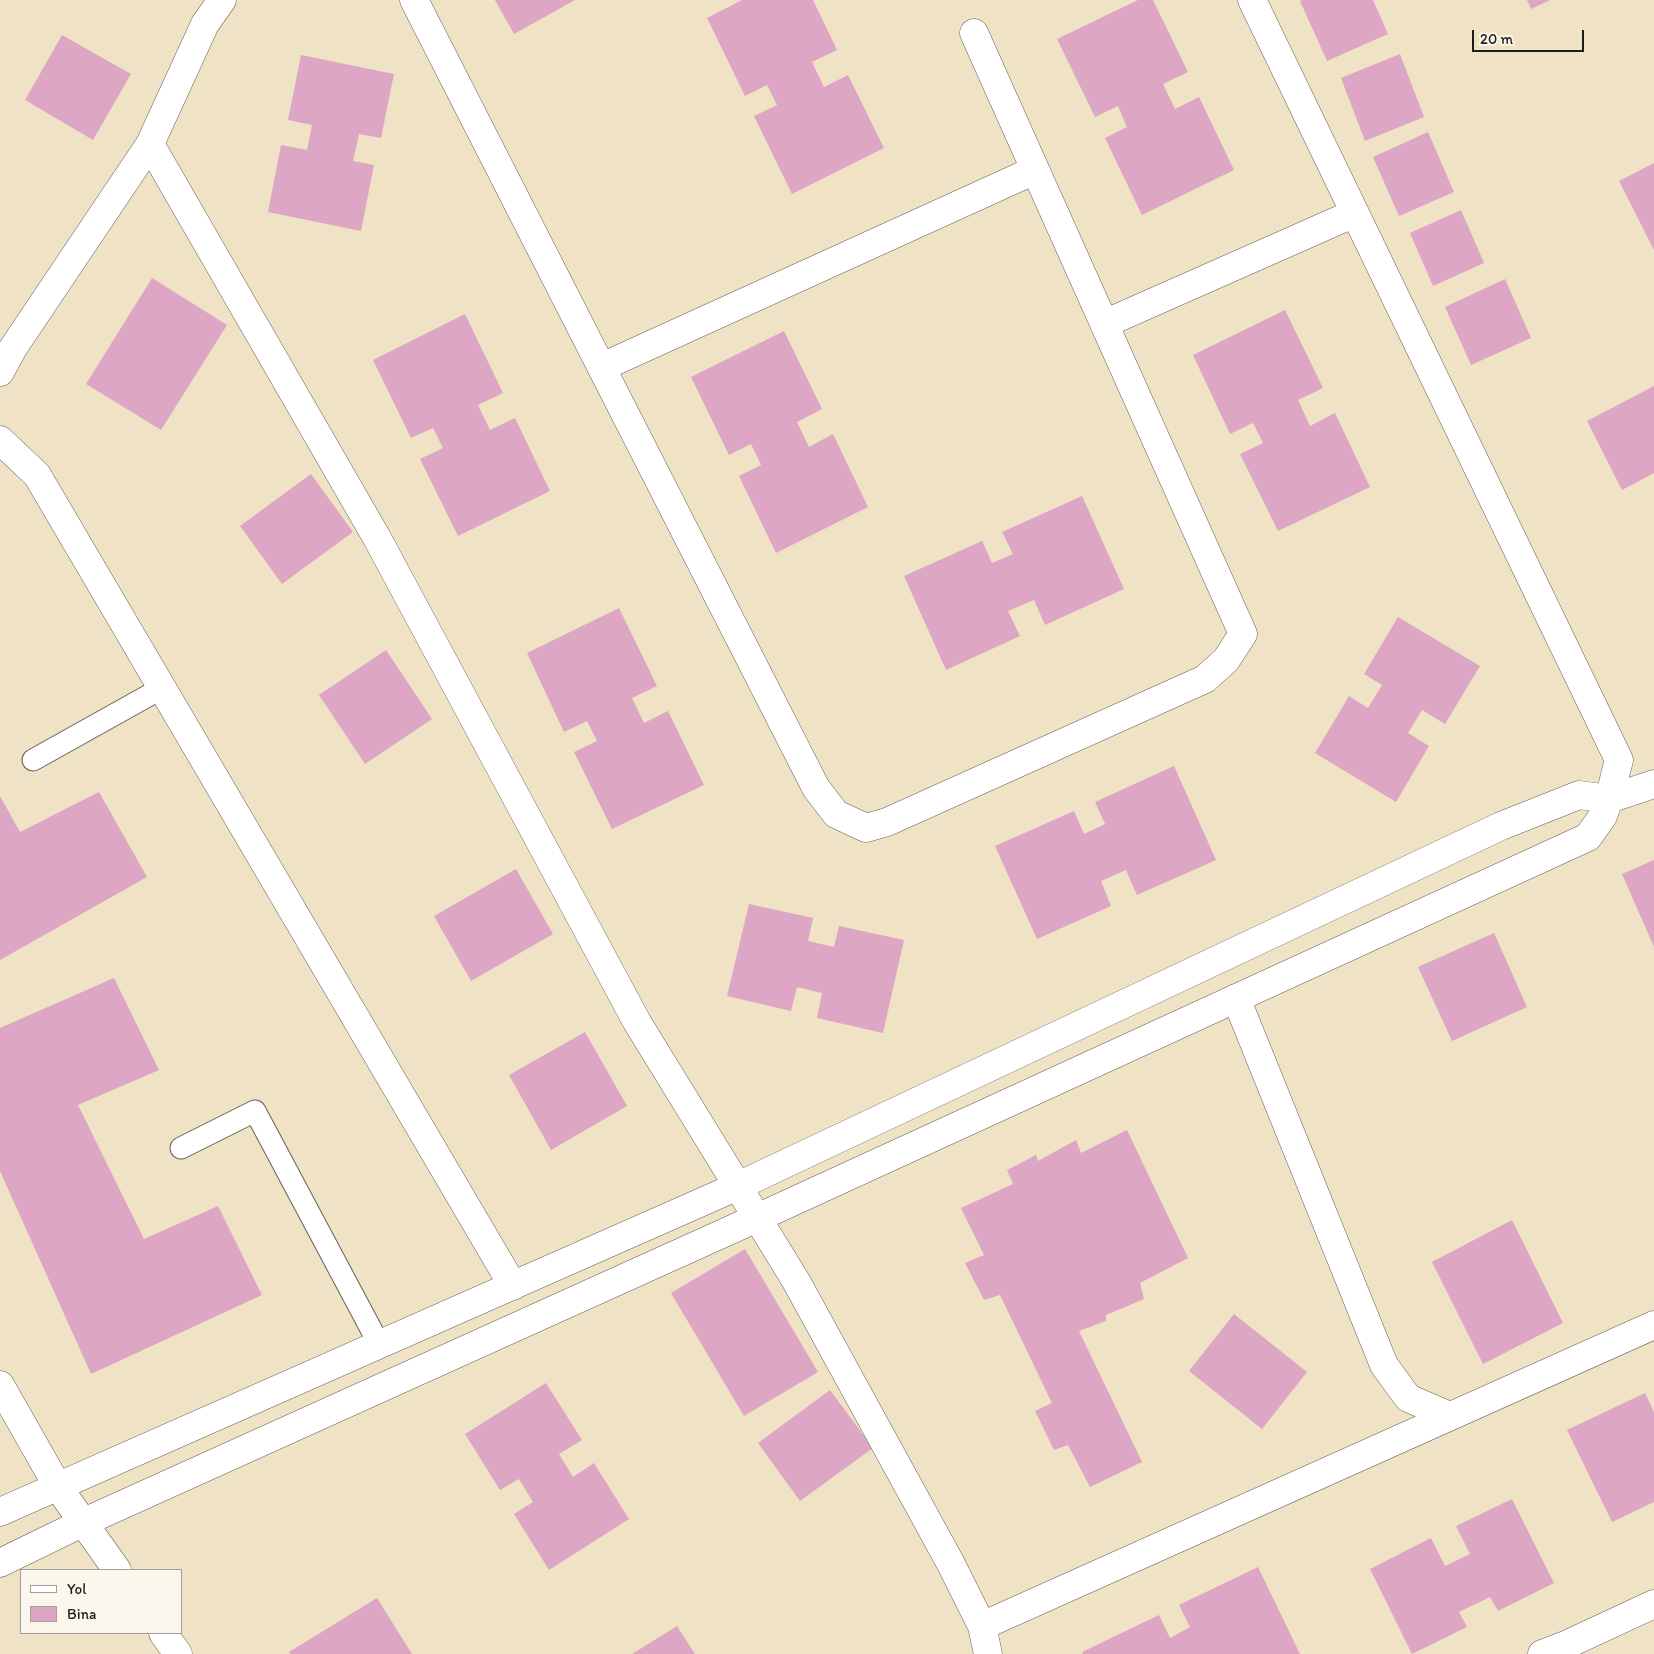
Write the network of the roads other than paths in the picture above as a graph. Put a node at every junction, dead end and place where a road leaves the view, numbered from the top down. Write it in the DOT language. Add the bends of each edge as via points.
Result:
graph roads {
  1 [pos="222,0"];
  2 [pos="414,0"];
  3 [pos="1252,0"];
  4 [pos="974,33"];
  5 [pos="150,144"];
  6 [pos="1035,170"];
  7 [pos="1355,213"];
  8 [pos="1104,324"];
  9 [pos="602,367"];
  10 [pos="0,372"];
  11 [pos="0,440"];
  12 [pos="162,688"];
  13 [pos="33,760"];
  14 [pos="1654,784"];
  15 [pos="1609,799"];
  16 [pos="1236,998"];
  17 [pos="181,1148"];
  18 [pos="738,1186"];
  19 [pos="757,1218"];
  20 [pos="513,1286"];
  21 [pos="1654,1325"];
  22 [pos="379,1344"];
  23 [pos="0,1385"];
  24 [pos="1450,1416"];
  25 [pos="58,1487"];
  26 [pos="0,1512"];
  27 [pos="82,1523"];
  28 [pos="0,1563"];
  29 [pos="116,1569"];
  30 [pos="1654,1604"];
  31 [pos="982,1626"];
  32 [pos="164,1634"];
  33 [pos="178,1654"];
  34 [pos="988,1654"];
  35 [pos="1542,1654"];
  1 -- 5 [label="street" via="205,24"];
  2 -- 9 [label="street"];
  3 -- 7 [label="street"];
  4 -- 6 [label="street"];
  5 -- 10 [label="street"];
  5 -- 18 [label="street" via="377,538 637,1022"];
  6 -- 8 [label="street"];
  6 -- 9 [label="street"];
  7 -- 8 [label="street"];
  7 -- 15 [label="street" via="1620,760"];
  8 -- 9 [label="street" via="1243,634 1226,660 1206,679 897,818 866,828 836,814 816,788"];
  11 -- 12 [label="street" via="37,475"];
  12 -- 13 [label="lane"];
  12 -- 20 [label="street"];
  14 -- 15 [label="street"];
  15 -- 16 [label="street" via="1603,816 1588,836"];
  15 -- 18 [label="street" via="1579,795 1501,826"];
  16 -- 19 [label="street"];
  16 -- 24 [label="street" via="1384,1365 1408,1398"];
  17 -- 22 [label="lane" via="255,1111"];
  18 -- 19 [label="street"];
  18 -- 20 [label="street"];
  19 -- 27 [label="street"];
  19 -- 31 [label="street" via="796,1280"];
  20 -- 22 [label="street"];
  21 -- 24 [label="street"];
  22 -- 25 [label="street"];
  23 -- 25 [label="street"];
  24 -- 31 [label="street"];
  25 -- 26 [label="street"];
  25 -- 27 [label="street"];
  27 -- 28 [label="street"];
  27 -- 29 [label="street"];
  30 -- 35 [label="street"];
  31 -- 34 [label="street"];
  32 -- 33 [label="street"];
}
